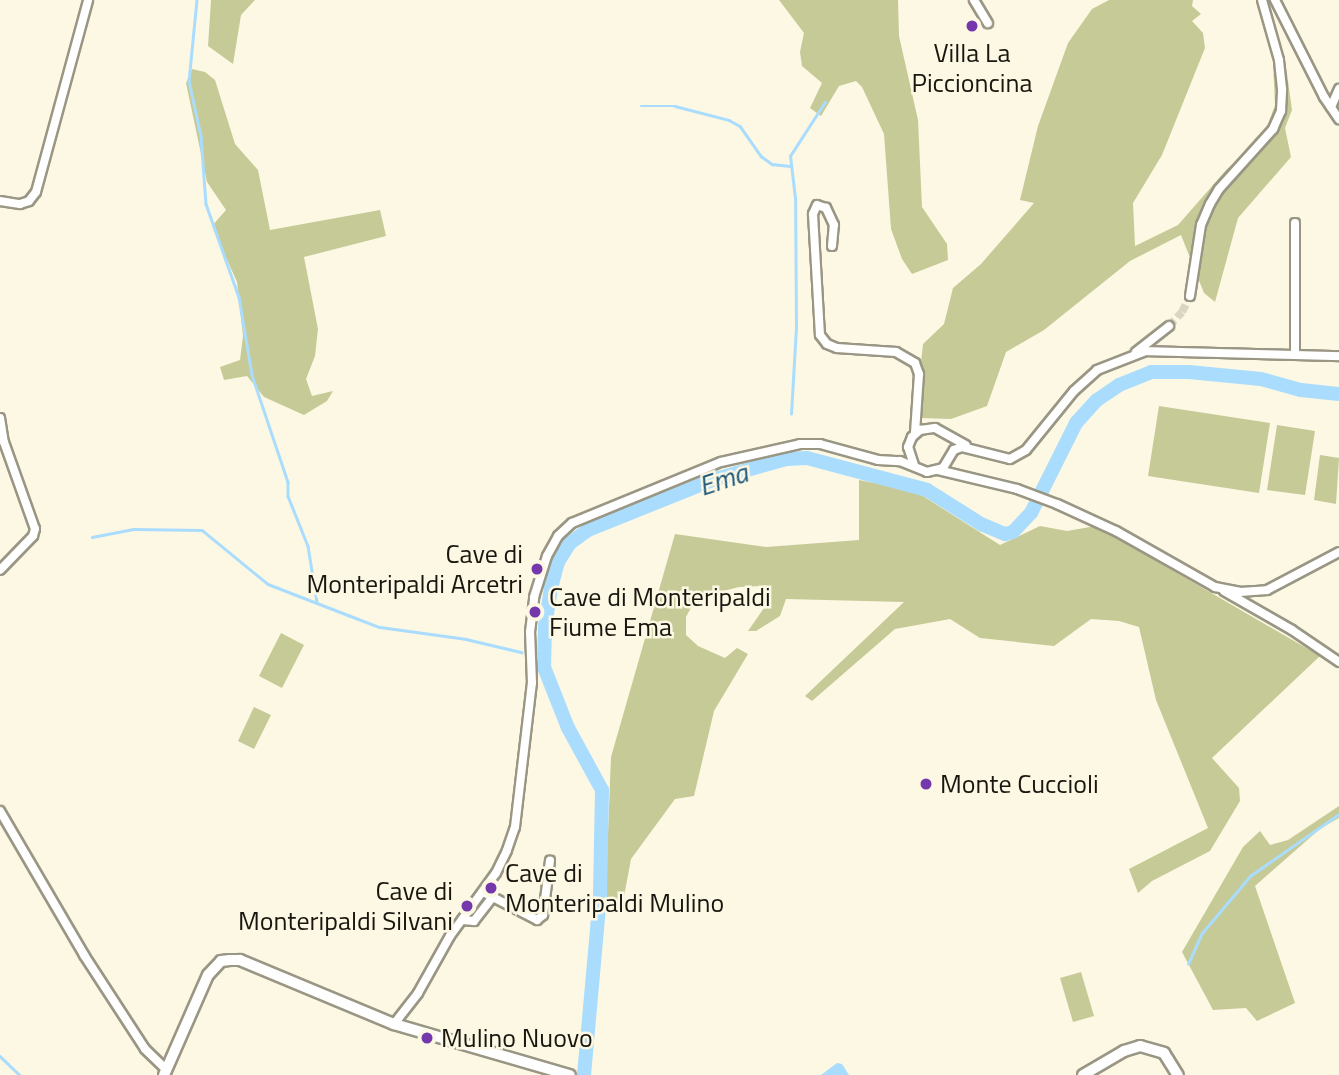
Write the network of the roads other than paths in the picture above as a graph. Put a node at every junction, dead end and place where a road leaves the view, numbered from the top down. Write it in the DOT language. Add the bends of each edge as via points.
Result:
graph roads {
  1 [pos="88,0"];
  2 [pos="974,0"];
  3 [pos="1262,0"];
  4 [pos="1275,0"];
  5 [pos="988,23"];
  6 [pos="1339,89"];
  7 [pos="1331,107"];
  8 [pos="1339,119"];
  9 [pos="0,201"];
  10 [pos="1295,223"];
  11 [pos="832,246"];
  12 [pos="1190,296"];
  13 [pos="1169,326"];
  14 [pos="1134,353"];
  15 [pos="1295,355"];
  16 [pos="1339,356"];
  17 [pos="917,416"];
  18 [pos="0,418"];
  19 [pos="927,428"];
  20 [pos="915,433"];
  21 [pos="946,435"];
  22 [pos="974,448"];
  23 [pos="908,452"];
  24 [pos="951,454"];
  25 [pos="893,460"];
  26 [pos="914,465"];
  27 [pos="939,470"];
  28 [pos="960,475"];
  29 [pos="1339,552"];
  30 [pos="0,570"];
  31 [pos="1215,587"];
  32 [pos="1339,662"];
  33 [pos="0,811"];
  34 [pos="550,860"];
  35 [pos="483,892"];
  36 [pos="493,897"];
  37 [pos="462,920"];
  38 [pos="394,1024"];
  39 [pos="165,1072"];
  40 [pos="569,1075"];
  41 [pos="1083,1075"];
  42 [pos="1178,1075"];
  1 -- 9 [label="street" via="36,192 20,204"];
  2 -- 5 [label="street"];
  3 -- 12 [label="street" via="1279,60 1280,111 1273,129 1210,204 1201,225"];
  4 -- 7 [label="street"];
  6 -- 7 [label="street"];
  7 -- 8 [label="street"];
  10 -- 15 [label="street"];
  11 -- 17 [label="street" via="834,225 826,208 817,205 813,214 820,335 837,348 896,352 915,363 919,374"];
  13 -- 14 [label="street"];
  14 -- 15 [label="street" via="1161,349"];
  14 -- 22 [label="street" via="1087,378 1016,457 1003,458"];
  15 -- 16 [label="street"];
  17 -- 19 [label="street"];
  17 -- 20 [label="street"];
  18 -- 30 [label="street" via="35,529"];
  19 -- 20 [label="street"];
  19 -- 21 [label="street"];
  20 -- 23 [label="street"];
  21 -- 22 [label="street"];
  21 -- 24 [label="street"];
  22 -- 24 [label="street" via="962,447"];
  23 -- 25 [label="street"];
  23 -- 26 [label="street"];
  24 -- 27 [label="street"];
  24 -- 28 [label="street"];
  25 -- 26 [label="street"];
  25 -- 35 [label="street" via="820,444 760,452 721,462 565,528 547,556 534,597 532,683 515,827"];
  26 -- 27 [label="street" via="922,471"];
  27 -- 28 [label="street"];
  28 -- 31 [label="street" via="1057,505 1116,531"];
  29 -- 31 [label="street" via="1267,590 1240,592"];
  31 -- 32 [label="street"];
  33 -- 39 [label="street" via="84,955"];
  34 -- 36 [label="street" via="543,915 537,920"];
  35 -- 36 [label="street"];
  35 -- 37 [label="street"];
  36 -- 37 [label="street" via="474,921"];
  37 -- 38 [label="street"];
  38 -- 39 [label="main road" via="240,960 221,961 208,975"];
  38 -- 40 [label="main road"];
  41 -- 42 [label="main road" via="1140,1046 1164,1053"];
}
